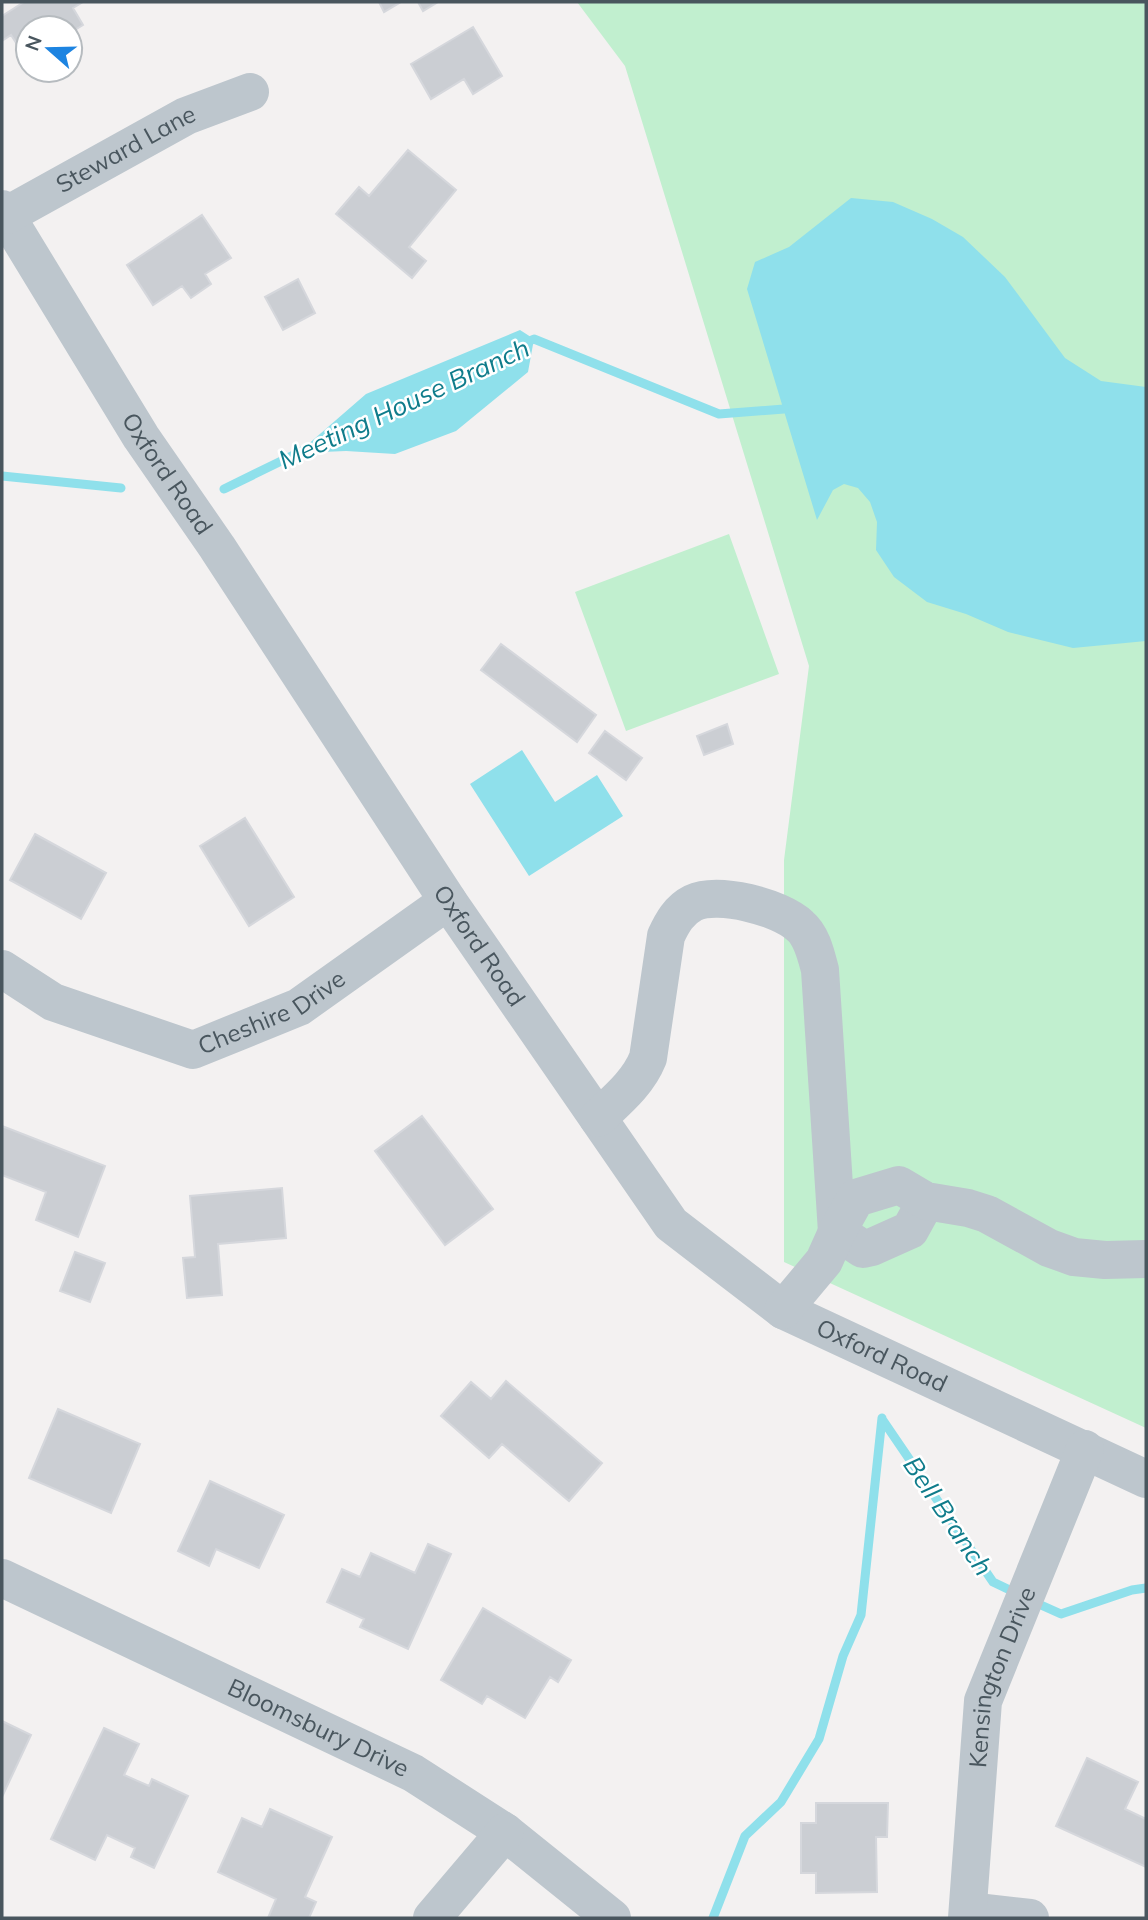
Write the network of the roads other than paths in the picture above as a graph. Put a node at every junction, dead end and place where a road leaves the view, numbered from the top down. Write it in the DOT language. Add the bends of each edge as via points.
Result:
graph roads {
  1 [pos="250,92"];
  2 [pos="4,212"];
  3 [pos="448,901"];
  4 [pos="2,969"];
  5 [pos="598,1118"];
  6 [pos="837,1232"];
  7 [pos="1142,1250"];
  8 [pos="783,1310"];
  9 [pos="1085,1449"];
  10 [pos="1146,1479"];
  11 [pos="2,1578"];
  12 [pos="505,1832"];
  13 [pos="967,1914"];
  14 [pos="432,1918"];
  15 [pos="611,1918"];
  16 [pos="1030,1918"];
  1 -- 2 [label="street, Steward Lane" via="186,116"];
  2 -- 3 [label="street, Oxford Road" via="141,437"];
  3 -- 4 [label="street, Cheshire Drive" via="299,1007 193,1049 53,1002"];
  3 -- 5 [label="street, Oxford Road"];
  5 -- 6 [label="street" via="635,1081 648,1058 666,936 674,918 694,902 713,900 772,909 801,926 820,970"];
  5 -- 8 [label="street, Oxford Road" via="671,1224"];
  6 -- 7 [label="street" via="856,1198 899,1185 926,1201 987,1214 1074,1257 1105,1260"];
  6 -- 8 [label="street" via="824,1261"];
  8 -- 9 [label="street, Oxford Road"];
  9 -- 10 [label="street, Oxford Road"];
  9 -- 13 [label="street, Kensington Drive" via="983,1700"];
  11 -- 12 [label="street, Bloomsbury Drive" via="414,1773"];
  12 -- 14 [label="street"];
  12 -- 15 [label="street, Bloomsbury Drive"];
  13 -- 16 [label="street"];
}
